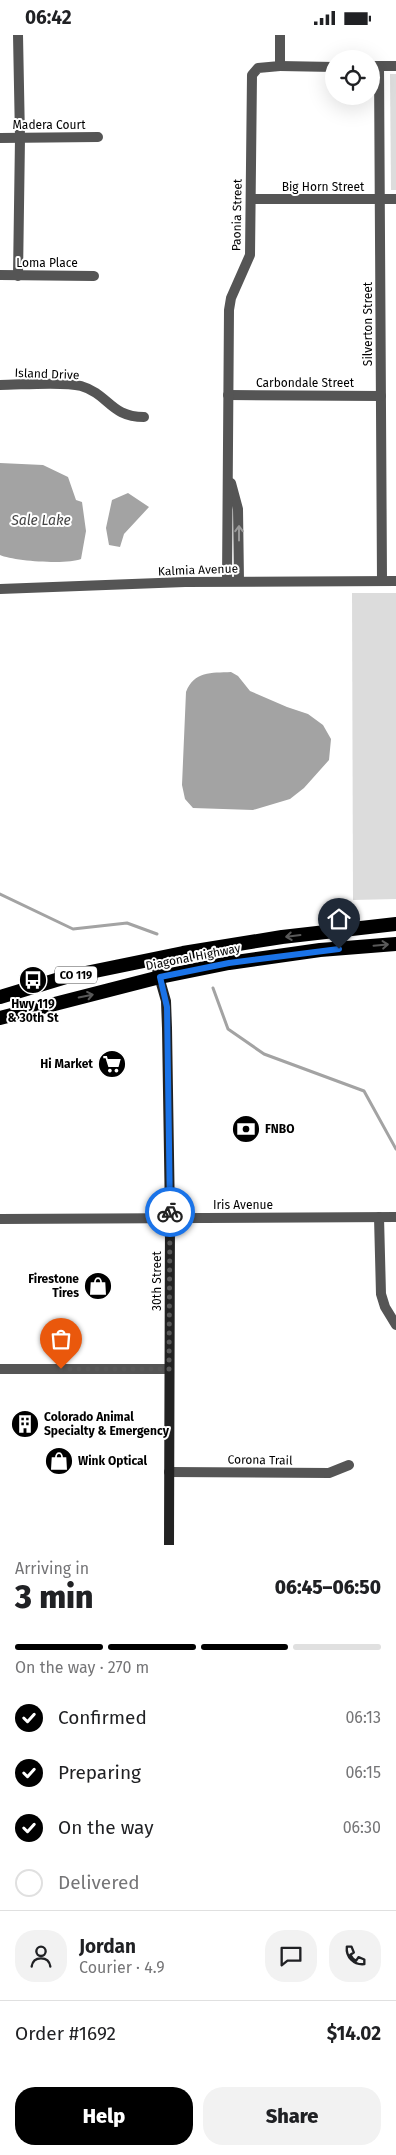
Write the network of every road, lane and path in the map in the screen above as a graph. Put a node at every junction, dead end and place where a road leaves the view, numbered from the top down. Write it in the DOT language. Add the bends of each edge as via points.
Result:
graph roads {
  1 [pos="18,35"];
  2 [pos="280,35"];
  3 [pos="280,66"];
  4 [pos="380,66"];
  5 [pos="396,66"];
  6 [pos="325,67"];
  7 [pos="376,105"];
  8 [pos="98,137"];
  9 [pos="0,138"];
  10 [pos="20,138"];
  11 [pos="251,199"];
  12 [pos="380,199"];
  13 [pos="396,199"];
  14 [pos="0,275"];
  15 [pos="18,276"];
  16 [pos="94,276"];
  17 [pos="0,385"];
  18 [pos="228,395"];
  19 [pos="381,396"];
  20 [pos="144,417"];
  21 [pos="228,475"];
  22 [pos="227,581"];
  23 [pos="239,581"];
  24 [pos="382,581"];
  25 [pos="396,581"];
  26 [pos="0,589"];
  27 [pos="396,924"];
  28 [pos="396,944"];
  29 [pos="154,959"];
  30 [pos="160,977"];
  31 [pos="0,997"];
  32 [pos="0,1018"];
  33 [pos="379,1217"];
  34 [pos="396,1217"];
  35 [pos="170,1218"];
  36 [pos="0,1219"];
  37 [pos="396,1325"];
  38 [pos="0,1369"];
  39 [pos="169,1369"];
  40 [pos="349,1465"];
  41 [pos="169,1472"];
  42 [pos="169,1545"];
  1 -- 10 [label="street"];
  2 -- 3 [label="street"];
  3 -- 6 [label="street, Paonia Street"];
  3 -- 11 [label="street, Paonia Street" via="258,68 252,75"];
  4 -- 5 [label="street"];
  7 -- 12 [label="street, Silverton Street"];
  8 -- 10 [label="street, Madera Court"];
  9 -- 10 [label="street, Madera Court"];
  10 -- 15 [label="street"];
  11 -- 12 [label="street, Big Horn Street"];
  11 -- 18 [label="street, Paonia Street" via="250,255 229,310"];
  12 -- 13 [label="street, Big Horn Street"];
  12 -- 19 [label="street, Silverton Street"];
  14 -- 15 [label="street, Loma Place"];
  15 -- 16 [label="street, Loma Place"];
  17 -- 20 [label="street, Island Drive" via="80,385 95,392 124,415"];
  18 -- 19 [label="street, Carbondale Street"];
  18 -- 21 [label="street, Paonia Street"];
  19 -- 24 [label="street, Silverton Street"];
  21 -- 22 [label="street, Paonia Street"];
  23 -- 21 [label="street, Paonia Street, one-way" via="238,509"];
  22 -- 23 [label="street, Kalmia Avenue"];
  22 -- 26 [label="street, Kalmia Avenue"];
  23 -- 24 [label="street, Kalmia Avenue"];
  24 -- 25 [label="street, Kalmia Avenue"];
  27 -- 29 [label="highway, Diagonal Highway / CO 119, one-way" via="282,937"];
  30 -- 28 [label="highway, Diagonal Highway / CO 119, one-way" via="320,950"];
  29 -- 30 [label="main road, 30th Street"];
  29 -- 31 [label="highway, Diagonal Highway / CO 119" via="66,977"];
  32 -- 30 [label="highway, Diagonal Highway / CO 119, one-way"];
  30 -- 35 [label="main road, 30th Street" via="167,1007"];
  33 -- 34 [label="street, Iris Avenue"];
  33 -- 35 [label="street, Iris Avenue"];
  33 -- 37 [label="street" via="382,1298"];
  35 -- 36 [label="street, Iris Avenue"];
  35 -- 39 [label="main road, 30th Street"];
  38 -- 39 [label="street"];
  39 -- 41 [label="main road, 30th Street"];
  40 -- 41 [label="street, Corona Trail" via="329,1473"];
  41 -- 42 [label="main road, 30th Street"];
}
